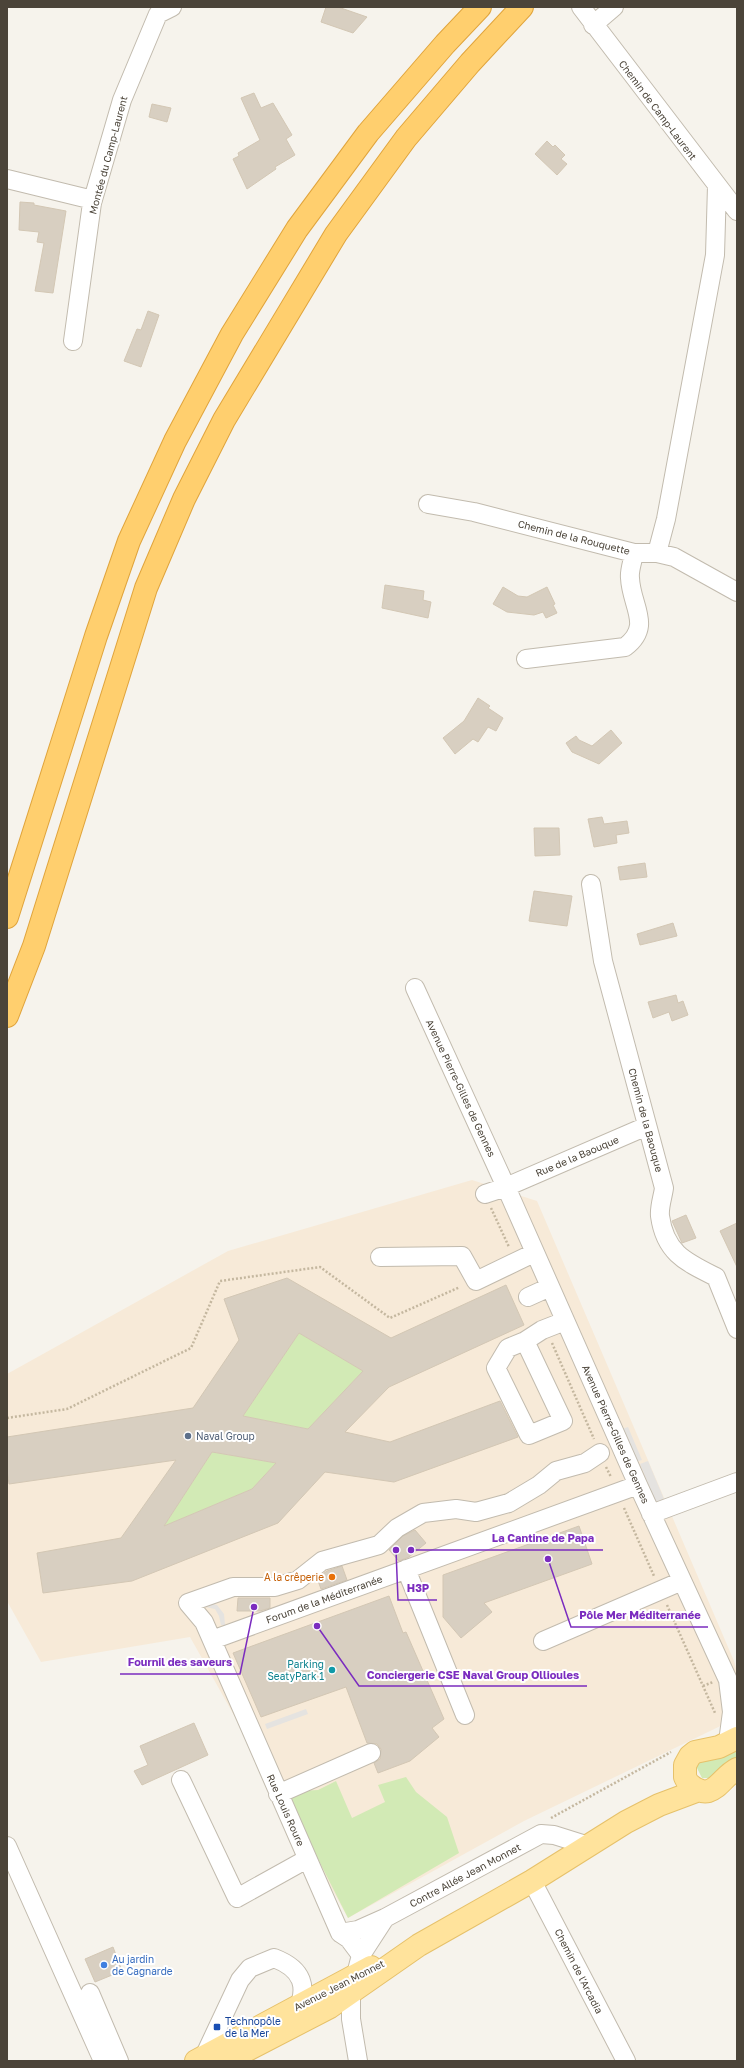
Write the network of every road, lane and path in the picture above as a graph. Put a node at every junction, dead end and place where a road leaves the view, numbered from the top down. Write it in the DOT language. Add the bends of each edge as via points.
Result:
graph roads {
  1 [pos="172,7"];
  2 [pos="480,7"];
  3 [pos="522,7"];
  4 [pos="581,7"];
  5 [pos="614,7"];
  6 [pos="593,25"];
  7 [pos="7,178"];
  8 [pos="717,186"];
  9 [pos="93,200"];
  10 [pos="737,212"];
  11 [pos="72,341"];
  12 [pos="428,504"];
  13 [pos="634,553"];
  14 [pos="657,553"];
  15 [pos="737,592"];
  16 [pos="526,659"];
  17 [pos="591,884"];
  18 [pos="7,917"];
  19 [pos="415,988"];
  20 [pos="7,1016"];
  21 [pos="647,1126"];
  22 [pos="506,1187"];
  23 [pos="485,1194"];
  24 [pos="534,1253"];
  25 [pos="380,1257"];
  26 [pos="460,1287"];
  27 [pos="550,1287"];
  28 [pos="528,1297"];
  29 [pos="565,1321"];
  30 [pos="545,1329"];
  31 [pos="737,1330"];
  32 [pos="525,1340"];
  33 [pos="7,1418"];
  34 [pos="600,1453"];
  35 [pos="737,1482"];
  36 [pos="638,1484"];
  37 [pos="617,1492"];
  38 [pos="651,1514"];
  39 [pos="406,1569"];
  40 [pos="682,1581"];
  41 [pos="660,1590"];
  42 [pos="212,1640"];
  43 [pos="543,1641"];
  44 [pos="732,1683"];
  45 [pos="465,1715"];
  46 [pos="717,1718"];
  47 [pos="733,1740"];
  48 [pos="673,1751"];
  49 [pos="371,1753"];
  50 [pos="737,1769"];
  51 [pos="684,1770"];
  52 [pos="181,1780"];
  53 [pos="699,1790"];
  54 [pos="278,1794"];
  55 [pos="545,1821"];
  56 [pos="626,1822"];
  57 [pos="7,1846"];
  58 [pos="589,1846"];
  59 [pos="307,1859"];
  60 [pos="532,1881"];
  61 [pos="385,1918"];
  62 [pos="340,1933"];
  63 [pos="419,1946"];
  64 [pos="359,1964"];
  65 [pos="90,1993"];
  66 [pos="352,1994"];
  67 [pos="301,2004"];
  68 [pos="204,2059"];
  69 [pos="103,2061"];
  70 [pos="119,2061"];
  71 [pos="226,2061"];
  72 [pos="358,2061"];
  73 [pos="626,2061"];
  1 -- 9 [label="street, Montée du Camp-Laurent" via="158,14 122,100"];
  2 -- 18 [label="highway" via="368,133 297,230 232,334 174,441 127,548 96,636"];
  3 -- 20 [label="highway" via="406,138 336,234 224,420 184,499 146,588 34,946"];
  4 -- 6 [label="street, Chemin de Camp-Laurent"];
  5 -- 6 [label="street"];
  6 -- 8 [label="street, Chemin de Camp-Laurent"];
  7 -- 9 [label="street"];
  8 -- 10 [label="street, Chemin de Camp-Laurent"];
  8 -- 14 [label="street" via="715,255"];
  9 -- 11 [label="street, Montée du Camp-Laurent"];
  12 -- 13 [label="street, Chemin de la Rouquette" via="474,512"];
  13 -- 14 [label="street, Chemin de la Rouquette"];
  13 -- 16 [label="street" via="630,577 640,629 635,640 625,647"];
  14 -- 15 [label="street, Chemin de la Rouquette" via="674,557"];
  17 -- 21 [label="street, Chemin de la Baouque" via="603,961"];
  19 -- 22 [label="street, Avenue Pierre-Gilles de Gennes"];
  21 -- 22 [label="street, Rue de la Baouque"];
  21 -- 31 [label="street, Chemin de la Baouque" via="664,1188 660,1215 668,1243 684,1261 716,1277"];
  22 -- 23 [label="street"];
  22 -- 24 [label="street, Avenue Pierre-Gilles de Gennes"];
  24 -- 25 [label="street" via="476,1281 462,1256"];
  24 -- 27 [label="street, Avenue Pierre-Gilles de Gennes"];
  26 -- 33 [label="path" via="390,1318 320,1267 220,1281 191,1348 67,1409"];
  27 -- 28 [label="street"];
  27 -- 29 [label="street, Avenue Pierre-Gilles de Gennes"];
  29 -- 30 [label="street"];
  29 -- 36 [label="street, Avenue Pierre-Gilles de Gennes"];
  30 -- 32 [label="street"];
  30 -- 34 [label="path"];
  32 -- 32 [label="street" via="508,1348 496,1368 529,1435 562,1421"];
  34 -- 37 [label="path"];
  34 -- 42 [label="street, Rue Louis Roure" via="585,1463 556,1471 539,1485 508,1503 476,1512 456,1509 423,1513 397,1528 379,1545 322,1561 298,1580 275,1587 233,1587 188,1603 204,1622"];
  35 -- 38 [label="street"];
  36 -- 37 [label="street, Forum de la Méditerranée"];
  36 -- 38 [label="street, Avenue Pierre-Gilles de Gennes"];
  37 -- 39 [label="street, Forum de la Méditerranée"];
  37 -- 41 [label="path"];
  38 -- 40 [label="street, Avenue Pierre-Gilles de Gennes"];
  39 -- 42 [label="street, Forum de la Méditerranée"];
  39 -- 45 [label="street"];
  40 -- 41 [label="street"];
  40 -- 44 [label="street, Avenue Pierre-Gilles de Gennes"];
  41 -- 43 [label="street"];
  41 -- 46 [label="path"];
  42 -- 54 [label="street, Rue Louis Roure"];
  44 -- 47 [label="street, Avenue Pierre-Gilles de Gennes"];
  47 -- 51 [label="main road, Avenue Jean Monnet" via="719,1747 696,1752"];
  48 -- 55 [label="path"];
  49 -- 54 [label="street"];
  50 -- 53 [label="main road, Avenue Jean Monnet" via="714,1789"];
  51 -- 53 [label="main road" via="688,1783"];
  51 -- 56 [label="main road, Avenue Jean Monnet"];
  52 -- 59 [label="street" via="237,1898"];
  53 -- 56 [label="main road, Avenue Jean Monnet" via="659,1805"];
  54 -- 59 [label="street, Rue Louis Roure"];
  56 -- 58 [label="main road, Avenue Jean Monnet"];
  57 -- 69 [label="street"];
  58 -- 60 [label="main road, Avenue Jean Monnet"];
  58 -- 61 [label="street, Contre Allée Jean Monnet" via="554,1835 541,1834"];
  59 -- 62 [label="street, Rue Louis Roure"];
  60 -- 63 [label="main road, Avenue Jean Monnet"];
  60 -- 73 [label="street, Chemin de l'Arcadia"];
  61 -- 62 [label="street" via="358,1930"];
  61 -- 64 [label="street, Contre Allée Jean Monnet"];
  62 -- 64 [label="street, Rue Louis Roure" via="349,1939"];
  63 -- 64 [label="main road, Avenue Jean Monnet"];
  63 -- 66 [label="main road, Avenue Jean Monnet"];
  64 -- 66 [label="street"];
  64 -- 67 [label="main road, Avenue Jean Monnet"];
  65 -- 70 [label="street"];
  66 -- 71 [label="main road, Avenue Jean Monnet"];
  66 -- 72 [label="street" via="351,2019"];
  67 -- 68 [label="main road, Avenue Jean Monnet"];
  67 -- 68 [label="street" via="302,1981 286,1962 274,1958 250,1968 240,1980"];
}
